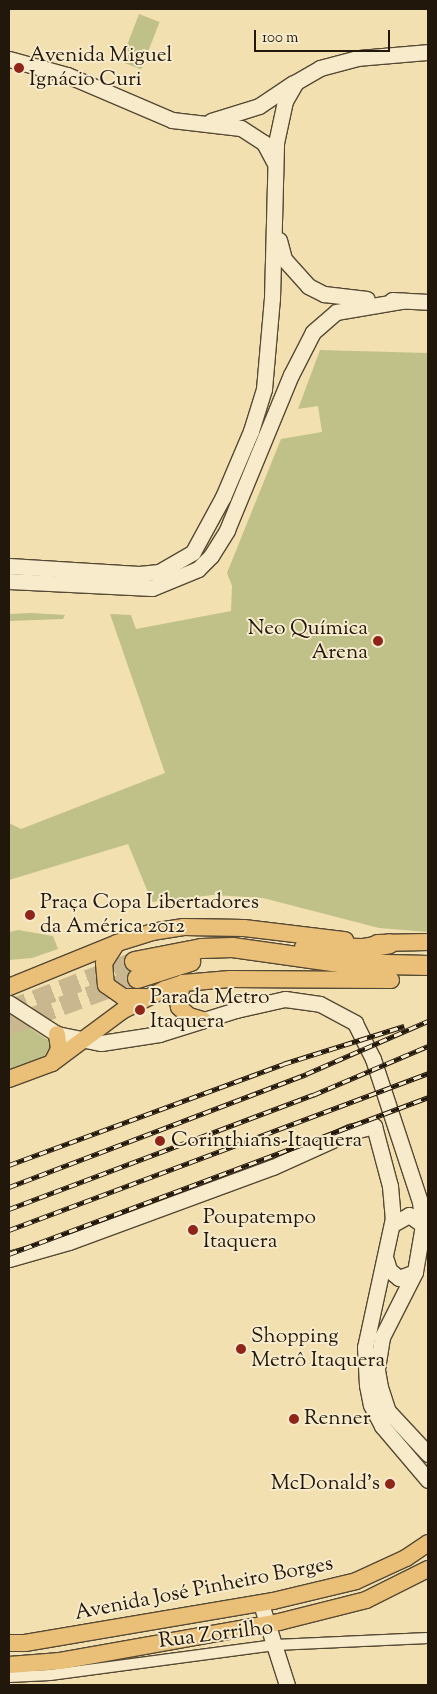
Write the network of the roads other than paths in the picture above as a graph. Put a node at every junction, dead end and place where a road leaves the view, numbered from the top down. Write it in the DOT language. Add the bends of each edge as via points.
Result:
graph roads {
  1 [pos="428,52"];
  2 [pos="9,59"];
  3 [pos="296,82"];
  4 [pos="195,123"];
  5 [pos="276,169"];
  6 [pos="275,222"];
  7 [pos="402,301"];
  8 [pos="428,302"];
  9 [pos="9,566"];
  10 [pos="9,581"];
  11 [pos="428,942"];
  12 [pos="117,943"];
  13 [pos="389,943"];
  14 [pos="249,948"];
  15 [pos="428,965"];
  16 [pos="428,976"];
  17 [pos="391,980"];
  18 [pos="183,983"];
  19 [pos="9,986"];
  20 [pos="147,997"];
  21 [pos="9,1004"];
  22 [pos="203,1020"];
  23 [pos="57,1034"];
  24 [pos="85,1042"];
  25 [pos="52,1063"];
  26 [pos="9,1079"];
  27 [pos="393,1224"];
  28 [pos="423,1224"];
  29 [pos="9,1259"];
  30 [pos="386,1260"];
  31 [pos="415,1272"];
  32 [pos="428,1454"];
  33 [pos="428,1480"];
  34 [pos="428,1543"];
  35 [pos="428,1569"];
  36 [pos="261,1604"];
  37 [pos="201,1615"];
  38 [pos="165,1621"];
  39 [pos="268,1624"];
  40 [pos="245,1628"];
  41 [pos="190,1636"];
  42 [pos="428,1638"];
  43 [pos="155,1642"];
  44 [pos="9,1643"];
  45 [pos="275,1645"];
  46 [pos="9,1665"];
  47 [pos="9,1677"];
  48 [pos="28,1681"];
  49 [pos="287,1685"];
  1 -- 3 [label="street" via="343,61 320,68"];
  2 -- 4 [label="street" via="67,75 172,120"];
  3 -- 4 [label="street" via="270,100 242,113"];
  3 -- 5 [label="street" via="279,120"];
  4 -- 5 [label="street" via="241,128 254,135 269,150"];
  5 -- 6 [label="street"];
  6 -- 7 [label="street" via="284,259 308,286 338,296"];
  6 -- 9 [label="street" via="270,339 264,389 251,432 224,497 192,552 172,567 149,573"];
  7 -- 8 [label="street"];
  7 -- 10 [label="street" via="336,312 313,332 291,375 227,530 211,556 198,569 152,588"];
  11 -- 13 [label="main road"];
  12 -- 13 [label="main road" via="152,932 216,926"];
  12 -- 19 [label="main road"];
  12 -- 20 [label="main road" via="104,963 106,985 123,997"];
  13 -- 14 [label="highway" via="362,948"];
  14 -- 15 [label="highway" via="346,963"];
  14 -- 17 [label="highway" via="201,948 136,969 233,958"];
  16 -- 17 [label="highway"];
  17 -- 18 [label="main road" via="230,979"];
  18 -- 20 [label="main road"];
  18 -- 22 [label="main road" via="179,1007 189,1016"];
  20 -- 24 [label="main road" via="122,1011"];
  21 -- 23 [label="street"];
  22 -- 24 [label="street" via="116,1043"];
  22 -- 28 [label="street" via="272,1002 302,999 334,1009 355,1023 373,1059 420,1202"];
  23 -- 24 [label="street"];
  23 -- 25 [label="main road" via="59,1049"];
  24 -- 25 [label="main road"];
  25 -- 26 [label="main road"];
  27 -- 28 [label="street" via="409,1215"];
  27 -- 29 [label="street" via="390,1186 374,1126 350,1132 273,1167 69,1242"];
  27 -- 30 [label="street"];
  28 -- 31 [label="street"];
  30 -- 31 [label="street" via="395,1276 403,1278"];
  30 -- 33 [label="street" via="365,1347 368,1392 382,1426"];
  31 -- 32 [label="street" via="382,1337 377,1370 388,1411"];
  34 -- 36 [label="main road, Avenida José Pinheiro Borges" via="406,1558 356,1581"];
  35 -- 39 [label="main road, Avenida José Pinheiro Borges" via="366,1600"];
  36 -- 37 [label="main road, Avenida José Pinheiro Borges"];
  36 -- 39 [label="street"];
  37 -- 38 [label="main road, Avenida José Pinheiro Borges"];
  37 -- 41 [label="main road" via="192,1625"];
  38 -- 43 [label="main road"];
  38 -- 44 [label="main road, Avenida José Pinheiro Borges"];
  39 -- 40 [label="main road, Avenida José Pinheiro Borges"];
  39 -- 45 [label="street"];
  40 -- 41 [label="main road, Avenida José Pinheiro Borges"];
  40 -- 45 [label="street" via="261,1634"];
  41 -- 43 [label="main road, Avenida José Pinheiro Borges"];
  42 -- 45 [label="street, Rua Zorrilho"];
  43 -- 46 [label="main road, Avenida José Pinheiro Borges" via="60,1660"];
  45 -- 48 [label="street, Rua Zorrilho"];
  45 -- 49 [label="street"];
  47 -- 48 [label="street, Rua Zorrilho"];
}
